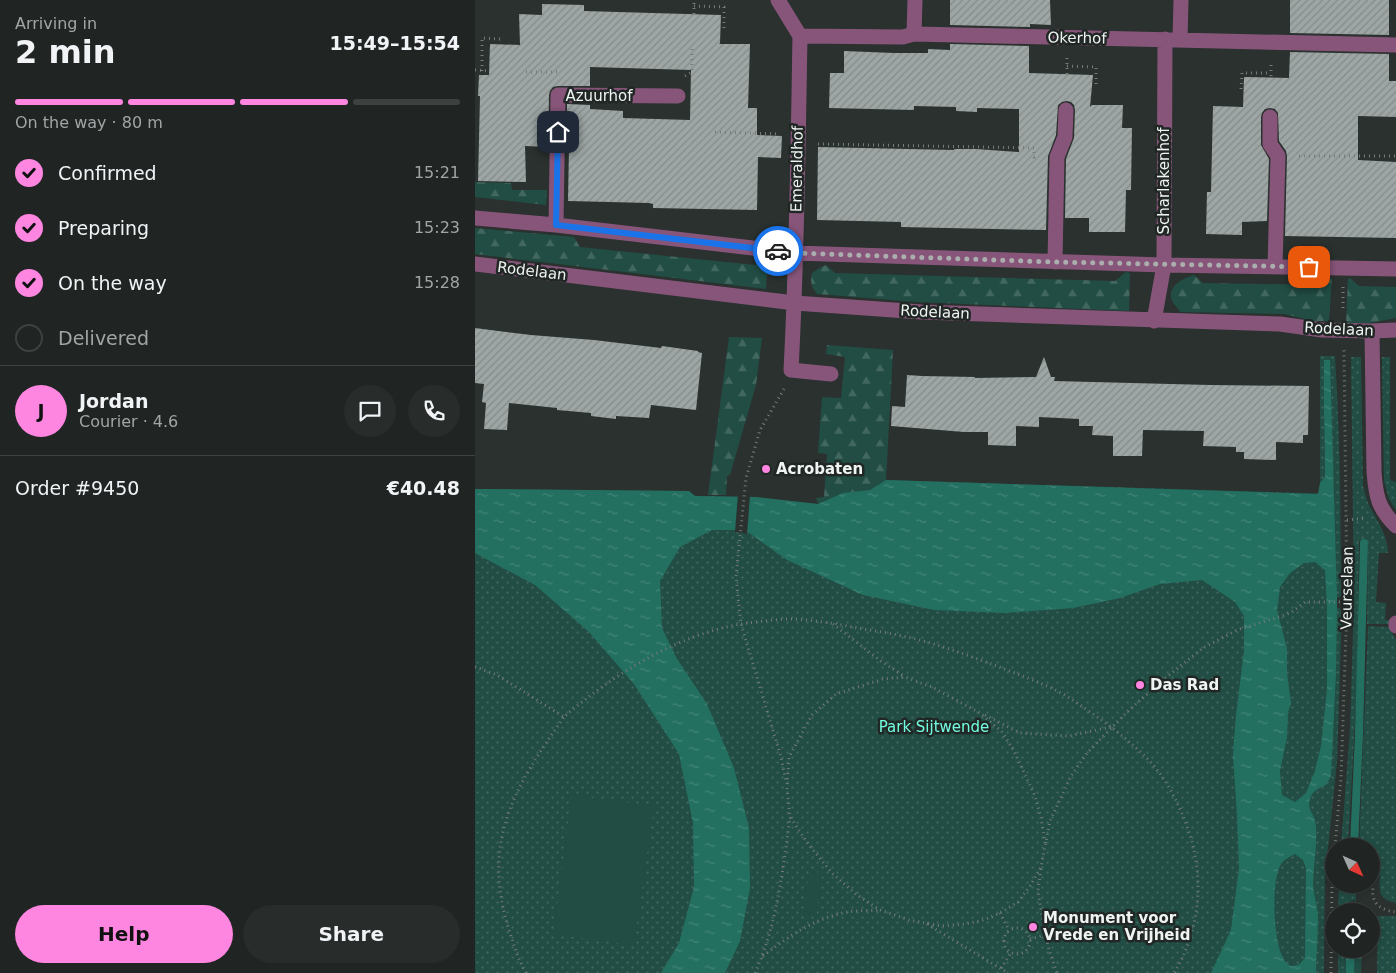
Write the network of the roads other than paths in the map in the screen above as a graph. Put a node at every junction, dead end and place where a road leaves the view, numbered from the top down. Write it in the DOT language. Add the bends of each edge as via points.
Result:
graph roads {
  1 [pos="778,0"];
  2 [pos="915,0"];
  3 [pos="1181,0"];
  4 [pos="915,34"];
  5 [pos="800,36"];
  6 [pos="1172,39"];
  7 [pos="1396,45"];
  8 [pos="678,96"];
  9 [pos="1066,110"];
  10 [pos="1270,117"];
  11 [pos="475,218"];
  12 [pos="556,225"];
  13 [pos="795,253"];
  14 [pos="1055,262"];
  15 [pos="475,264"];
  16 [pos="1164,265"];
  17 [pos="1275,267"];
  18 [pos="1396,269"];
  19 [pos="795,303"];
  20 [pos="1154,321"];
  21 [pos="1396,330"];
  22 [pos="1372,331"];
  23 [pos="831,374"];
  24 [pos="1396,526"];
  1 -- 5 [label="street"];
  2 -- 4 [label="street"];
  3 -- 6 [label="street, Scharlakenhof"];
  4 -- 5 [label="street, Okerhof" via="903,37"];
  4 -- 6 [label="street, Okerhof"];
  5 -- 13 [label="street, Emeraldhof"];
  6 -- 7 [label="street, Okerhof"];
  6 -- 16 [label="street, Scharlakenhof"];
  8 -- 12 [label="street, Azuurhof" via="558,95"];
  9 -- 14 [label="street" via="1065,137 1057,157"];
  10 -- 17 [label="street" via="1270,144 1278,156"];
  11 -- 12 [label="street"];
  12 -- 13 [label="street"];
  13 -- 14 [label="street"];
  13 -- 19 [label="street, Emeraldhof"];
  14 -- 16 [label="street"];
  15 -- 19 [label="street, Rodelaan"];
  16 -- 17 [label="street"];
  16 -- 20 [label="street, Scharlakenhof"];
  17 -- 18 [label="street"];
  19 -- 20 [label="street, Rodelaan" via="921,312"];
  19 -- 23 [label="street, Emeraldhof" via="791,370"];
  20 -- 22 [label="street, Rodelaan" via="1280,324 1322,330"];
  21 -- 22 [label="street, Rodelaan"];
  22 -- 24 [label="street" via="1376,495 1385,515"];
}
